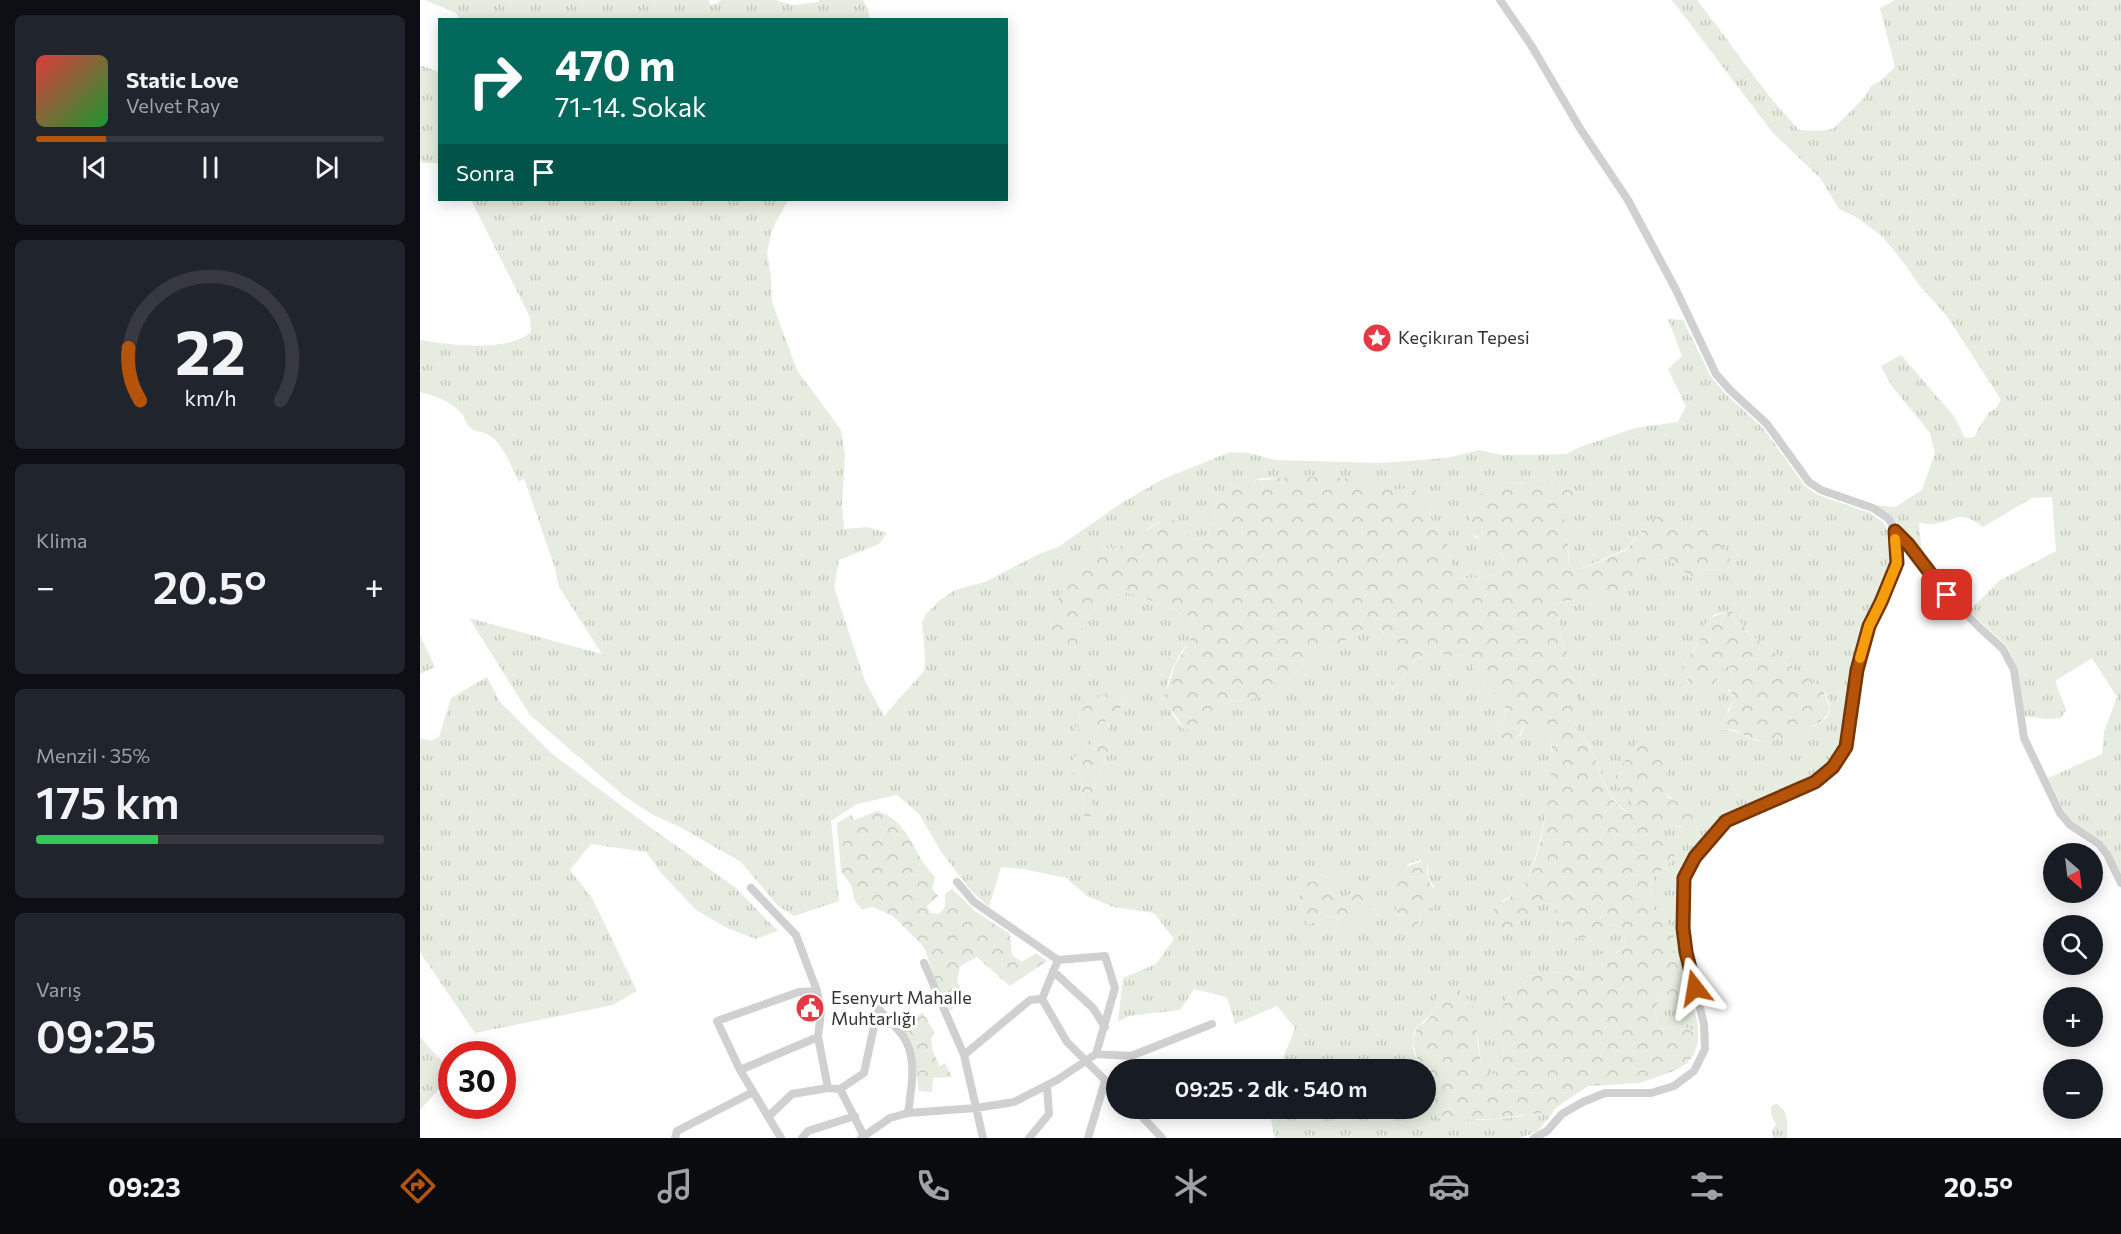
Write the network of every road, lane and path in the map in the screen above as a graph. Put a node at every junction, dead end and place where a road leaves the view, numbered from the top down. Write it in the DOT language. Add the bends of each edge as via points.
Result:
graph roads {
  1 [pos="1500,0"];
  2 [pos="1895,531"];
  3 [pos="957,882"];
  4 [pos="2121,883"];
  5 [pos="751,888"];
  6 [pos="1058,960"];
  7 [pos="924,963"];
  8 [pos="1053,971"];
  9 [pos="816,991"];
  10 [pos="1042,999"];
  11 [pos="1212,1024"];
  12 [pos="1105,1027"];
  13 [pos="818,1037"];
  14 [pos="1096,1054"];
  15 [pos="964,1055"];
  16 [pos="1086,1063"];
  17 [pos="740,1070"];
  18 [pos="1105,1081"];
  19 [pos="1047,1086"];
  20 [pos="828,1088"];
  21 [pos="840,1089"];
  22 [pos="753,1092"];
  23 [pos="976,1108"];
  24 [pos="908,1113"];
  25 [pos="855,1116"];
  26 [pos="768,1117"];
  27 [pos="1146,1119"];
  28 [pos="864,1137"];
  29 [pos="675,1138"];
  30 [pos="781,1138"];
  31 [pos="802,1138"];
  32 [pos="983,1138"];
  33 [pos="1029,1138"];
  34 [pos="1088,1138"];
  35 [pos="1162,1138"];
  36 [pos="1533,1138"];
  1 -- 2 [label="street" via="1628,200 1716,374 1767,424 1809,482 1873,508 1889,519"];
  2 -- 4 [label="street" via="1947,595 2003,649 2014,670 2024,738 2060,813 2070,825 2099,844"];
  2 -- 36 [label="street" via="1897,563 1869,626 1857,670 1846,747 1833,767 1815,782 1726,821 1695,857 1684,878 1684,936 1705,1049 1694,1071 1674,1086 1651,1093 1605,1093 1594,1097 1562,1114 1547,1131"];
  3 -- 6 [label="street" via="974,902"];
  5 -- 9 [label="street" via="796,935"];
  6 -- 8 [label="street"];
  6 -- 12 [label="street" via="1105,956 1115,988"];
  7 -- 15 [label="street"];
  8 -- 10 [label="street"];
  8 -- 12 [label="street" via="1093,1008"];
  9 -- 13 [label="street" via="821,1012"];
  9 -- 17 [label="street" via="800,992 717,1021"];
  10 -- 15 [label="street" via="1030,1000"];
  10 -- 16 [label="street" via="1066,1042"];
  11 -- 14 [label="street" via="1131,1056"];
  12 -- 14 [label="street"];
  13 -- 17 [label="street"];
  13 -- 20 [label="street"];
  14 -- 16 [label="street"];
  15 -- 23 [label="street"];
  16 -- 18 [label="street"];
  16 -- 19 [label="street"];
  17 -- 22 [label="street"];
  18 -- 34 [label="street"];
  19 -- 23 [label="street" via="1014,1102"];
  19 -- 33 [label="street" via="1049,1114"];
  20 -- 21 [label="street"];
  20 -- 26 [label="street" via="792,1094"];
  21 -- 24 [label="street" via="864,1072 878,1008 905,1040 911,1057"];
  21 -- 25 [label="street"];
  22 -- 26 [label="street"];
  22 -- 29 [label="street" via="677,1131"];
  23 -- 24 [label="street"];
  23 -- 32 [label="street"];
  24 -- 28 [label="street" via="890,1118"];
  25 -- 28 [label="street"];
  25 -- 31 [label="street" via="808,1131"];
  26 -- 30 [label="street"];
  27 -- 35 [label="street"];
}
